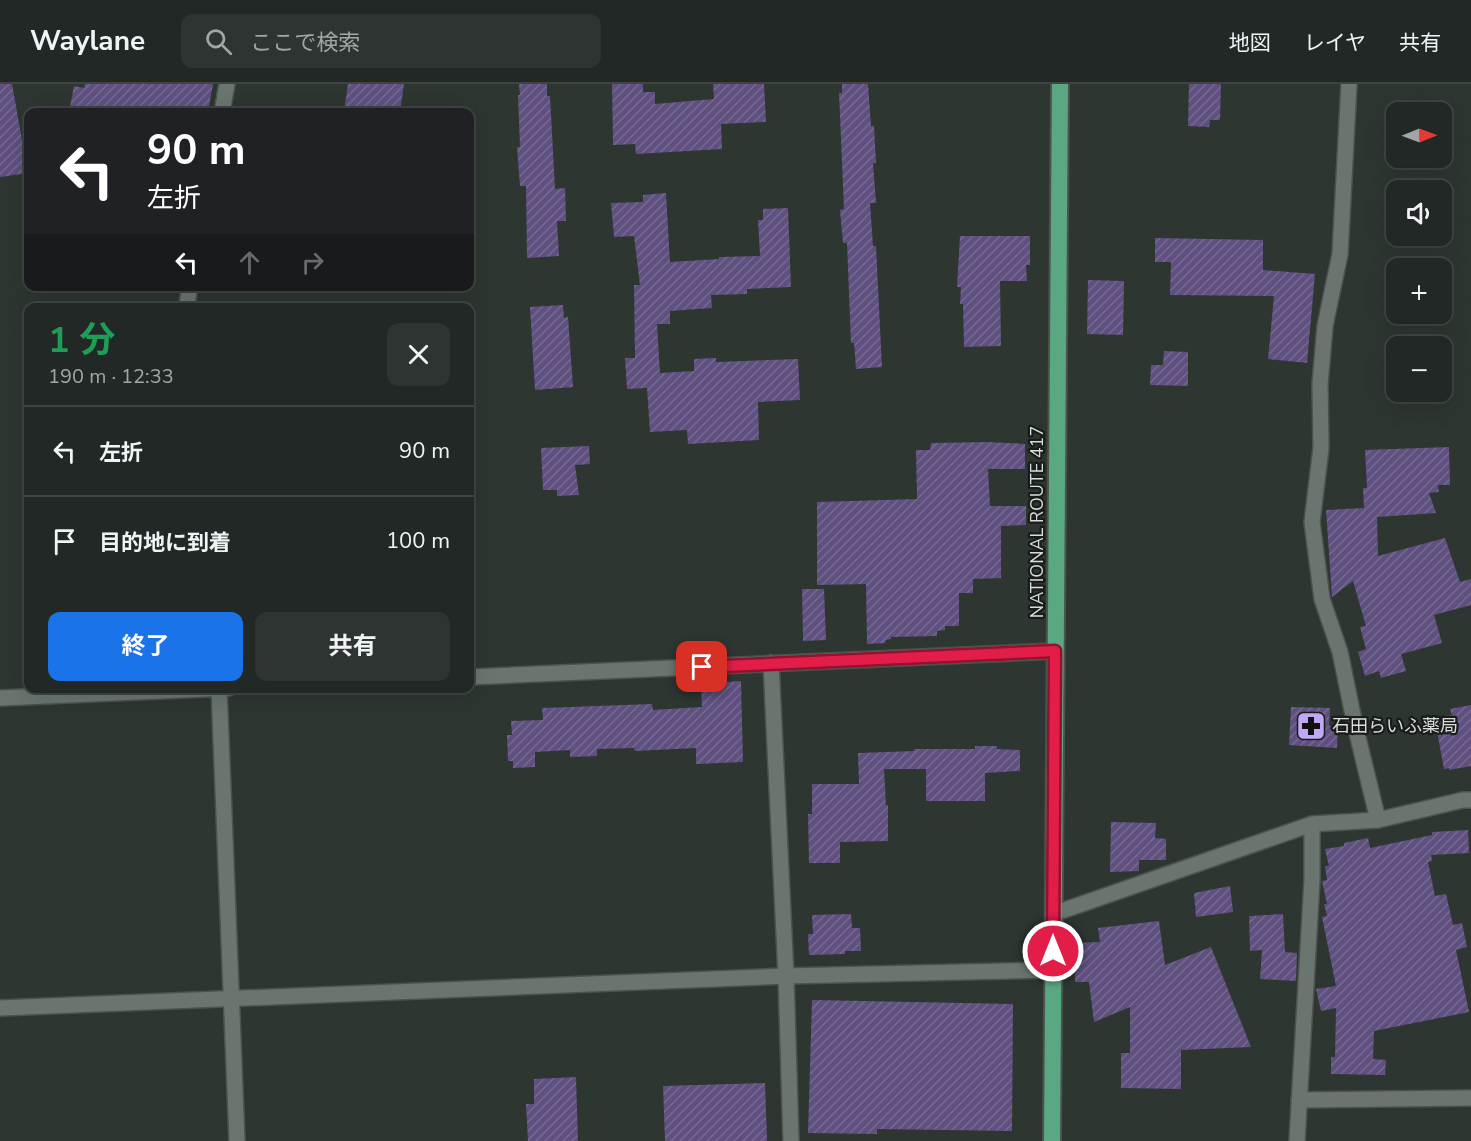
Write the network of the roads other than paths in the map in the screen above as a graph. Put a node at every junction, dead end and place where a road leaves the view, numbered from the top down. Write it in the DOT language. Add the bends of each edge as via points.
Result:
graph roads {
  1 [pos="227,84"];
  2 [pos="1060,84"];
  3 [pos="1349,84"];
  4 [pos="223,108"];
  5 [pos="1055,651"];
  6 [pos="771,663"];
  7 [pos="474,677"];
  8 [pos="122,693"];
  9 [pos="219,693"];
  10 [pos="0,698"];
  11 [pos="1471,800"];
  12 [pos="1378,820"];
  13 [pos="1312,824"];
  14 [pos="1053,914"];
  15 [pos="1053,970"];
  16 [pos="786,976"];
  17 [pos="232,1000"];
  18 [pos="0,1008"];
  19 [pos="1471,1098"];
  20 [pos="1299,1100"];
  21 [pos="237,1141"];
  22 [pos="791,1141"];
  23 [pos="1052,1141"];
  24 [pos="1297,1141"];
  1 -- 4 [label="street"];
  2 -- 5 [label="highway, NATIONAL ROUTE 417"];
  3 -- 12 [label="street" via="1340,255 1325,326 1320,384 1321,448 1312,522 1322,599 1340,652"];
  5 -- 6 [label="street"];
  5 -- 14 [label="highway, NATIONAL ROUTE 417"];
  6 -- 7 [label="street"];
  6 -- 16 [label="street"];
  8 -- 10 [label="street"];
  9 -- 17 [label="street"];
  11 -- 12 [label="street"];
  12 -- 13 [label="street"];
  13 -- 14 [label="street"];
  13 -- 20 [label="street"];
  14 -- 15 [label="highway, NATIONAL ROUTE 417"];
  15 -- 16 [label="street"];
  15 -- 23 [label="highway, NATIONAL ROUTE 417"];
  16 -- 17 [label="street"];
  16 -- 22 [label="street"];
  17 -- 18 [label="street"];
  17 -- 21 [label="street"];
  19 -- 20 [label="street"];
  20 -- 24 [label="street"];
}
